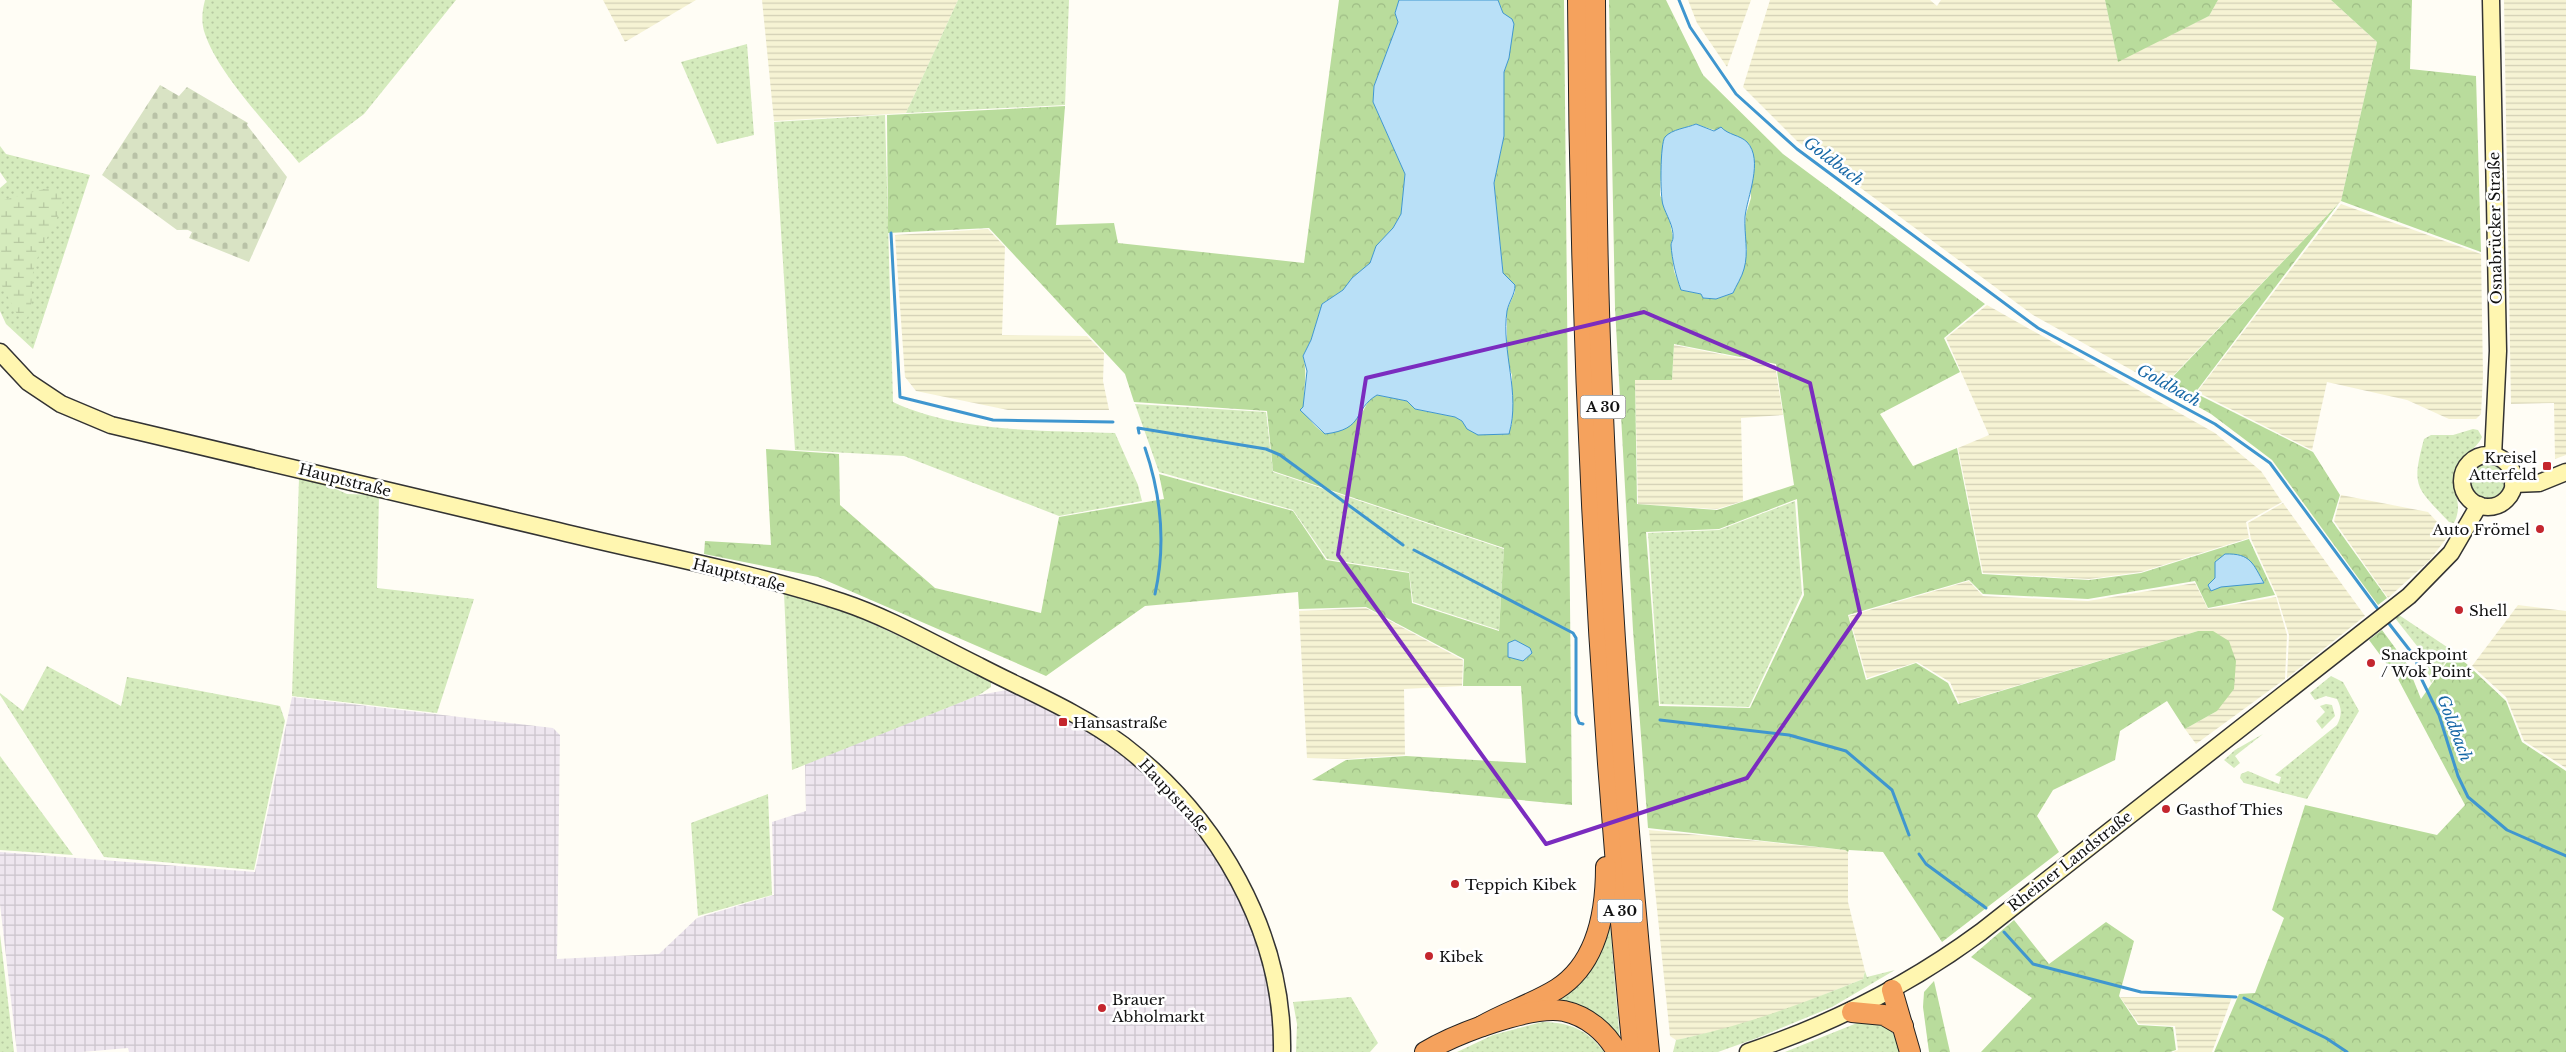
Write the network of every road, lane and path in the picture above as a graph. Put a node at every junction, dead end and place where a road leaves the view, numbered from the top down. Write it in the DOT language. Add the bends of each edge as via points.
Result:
graph roads {
  1 [pos="1578,0"];
  2 [pos="1595,0"];
  3 [pos="2491,0"];
  4 [pos="0,352"];
  5 [pos="2493,456"];
  6 [pos="2566,472"];
  7 [pos="2513,484"];
  8 [pos="2477,508"];
  9 [pos="1608,769"];
  10 [pos="1892,990"];
  11 [pos="1644,1005"];
  12 [pos="1852,1012"];
  13 [pos="1482,1026"];
  14 [pos="1903,1026"];
  15 [pos="1282,1052"];
  16 [pos="1425,1052"];
  17 [pos="1617,1052"];
  18 [pos="1633,1052"];
  19 [pos="1649,1052"];
  20 [pos="1658,1052"];
  21 [pos="1748,1052"];
  22 [pos="1910,1052"];
  1 -- 9 [label="highway, A 30" via="1586,394"];
  2 -- 11 [label="highway, A 30" via="1597,206 1607,503"];
  3 -- 5 [label="street, Osnabrücker Straße" via="2498,351"];
  4 -- 15 [label="street, Hauptstraße" via="28,382 75,411 111,426 468,509 824,597 890,622 1067,710 1121,744 1150,768 1180,799 1226,857 1244,891 1270,960 1281,1018"];
  5 -- 7 [label="street" via="2511,470"];
  5 -- 8 [label="street" via="2472,462 2463,474 2463,489"];
  6 -- 7 [label="street" via="2539,482"];
  7 -- 8 [label="street" via="2501,503"];
  8 -- 10 [label="street, Rheiner Landstraße" via="2460,541 2442,565 2389,611 1981,932"];
  9 -- 13 [label="highway" via="1601,789 1606,869 1604,897 1598,934 1591,950 1557,989"];
  9 -- 18 [label="highway, A 30"];
  10 -- 12 [label="street, Rheiner Landstraße"];
  10 -- 14 [label="highway"];
  11 -- 19 [label="highway, A 30"];
  11 -- 20 [label="highway" via="1656,1032"];
  12 -- 14 [label="highway" via="1884,1015"];
  12 -- 21 [label="street, Rheiner Landstraße"];
  13 -- 16 [label="highway"];
  13 -- 17 [label="highway" via="1544,1011 1563,1011 1598,1028"];
  14 -- 22 [label="highway"];
}
